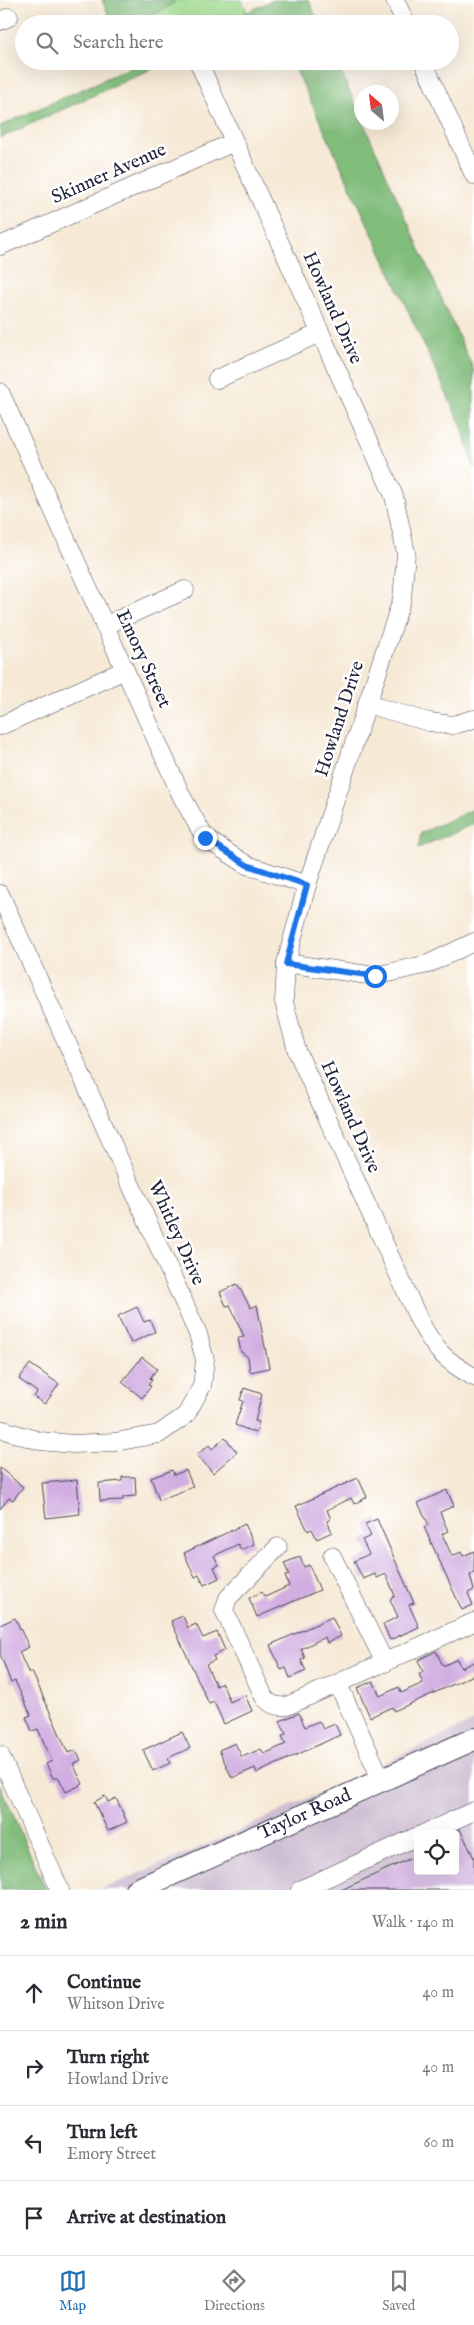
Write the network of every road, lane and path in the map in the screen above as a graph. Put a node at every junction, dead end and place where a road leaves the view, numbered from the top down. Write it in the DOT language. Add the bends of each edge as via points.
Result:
graph roads {
  1 [pos="395,0"];
  2 [pos="402,15"];
  3 [pos="202,70"];
  4 [pos="427,70"];
  5 [pos="234,142"];
  6 [pos="474,175"];
  7 [pos="0,246"];
  8 [pos="320,333"];
  9 [pos="217,379"];
  10 [pos="0,392"];
  11 [pos="185,590"];
  12 [pos="104,626"];
  13 [pos="125,670"];
  14 [pos="367,704"];
  15 [pos="474,719"];
  16 [pos="0,726"];
  17 [pos="307,885"];
  18 [pos="0,894"];
  19 [pos="474,942"];
  20 [pos="286,964"];
  21 [pos="474,1377"];
  22 [pos="0,1429"];
  23 [pos="278,1547"];
  24 [pos="332,1556"];
  25 [pos="474,1622"];
  26 [pos="385,1663"];
  27 [pos="338,1684"];
  28 [pos="474,1739"];
  29 [pos="0,1755"];
  30 [pos="382,1781"];
  31 [pos="474,1811"];
  32 [pos="432,1830"];
  33 [pos="414,1838"];
  34 [pos="60,1890"];
  35 [pos="136,1890"];
  36 [pos="300,1890"];
  1 -- 2 [label="street"];
  3 -- 5 [label="street, Howland Drive"];
  4 -- 6 [label="street"];
  5 -- 7 [label="street, Skinner Avenue"];
  5 -- 8 [label="street, Howland Drive"];
  8 -- 9 [label="street"];
  8 -- 14 [label="street, Howland Drive" via="394,496 406,553 402,599"];
  10 -- 12 [label="street, Emory Street"];
  11 -- 12 [label="street"];
  12 -- 13 [label="street, Emory Street"];
  13 -- 16 [label="street"];
  13 -- 17 [label="street, Emory Street" via="182,798 205,838 247,865"];
  14 -- 15 [label="street" via="428,722 453,724"];
  14 -- 17 [label="street, Howland Drive"];
  17 -- 20 [label="street, Howland Drive"];
  18 -- 22 [label="street, Whitley Drive" via="198,1334 204,1360 202,1386 186,1415 159,1434 115,1442 73,1444 40,1441"];
  19 -- 20 [label="street" via="428,964 375,976"];
  20 -- 21 [label="street, Howland Drive" via="284,1002 297,1051 419,1320 434,1347"];
  23 -- 27 [label="street" via="228,1598 224,1610 270,1704 286,1706"];
  24 -- 26 [label="street"];
  25 -- 26 [label="street"];
  26 -- 27 [label="street"];
  27 -- 30 [label="street"];
  28 -- 30 [label="main road, Taylor Road"];
  29 -- 34 [label="street"];
  30 -- 35 [label="main road, Taylor Road"];
  31 -- 32 [label="street"];
  33 -- 36 [label="street"];
}
